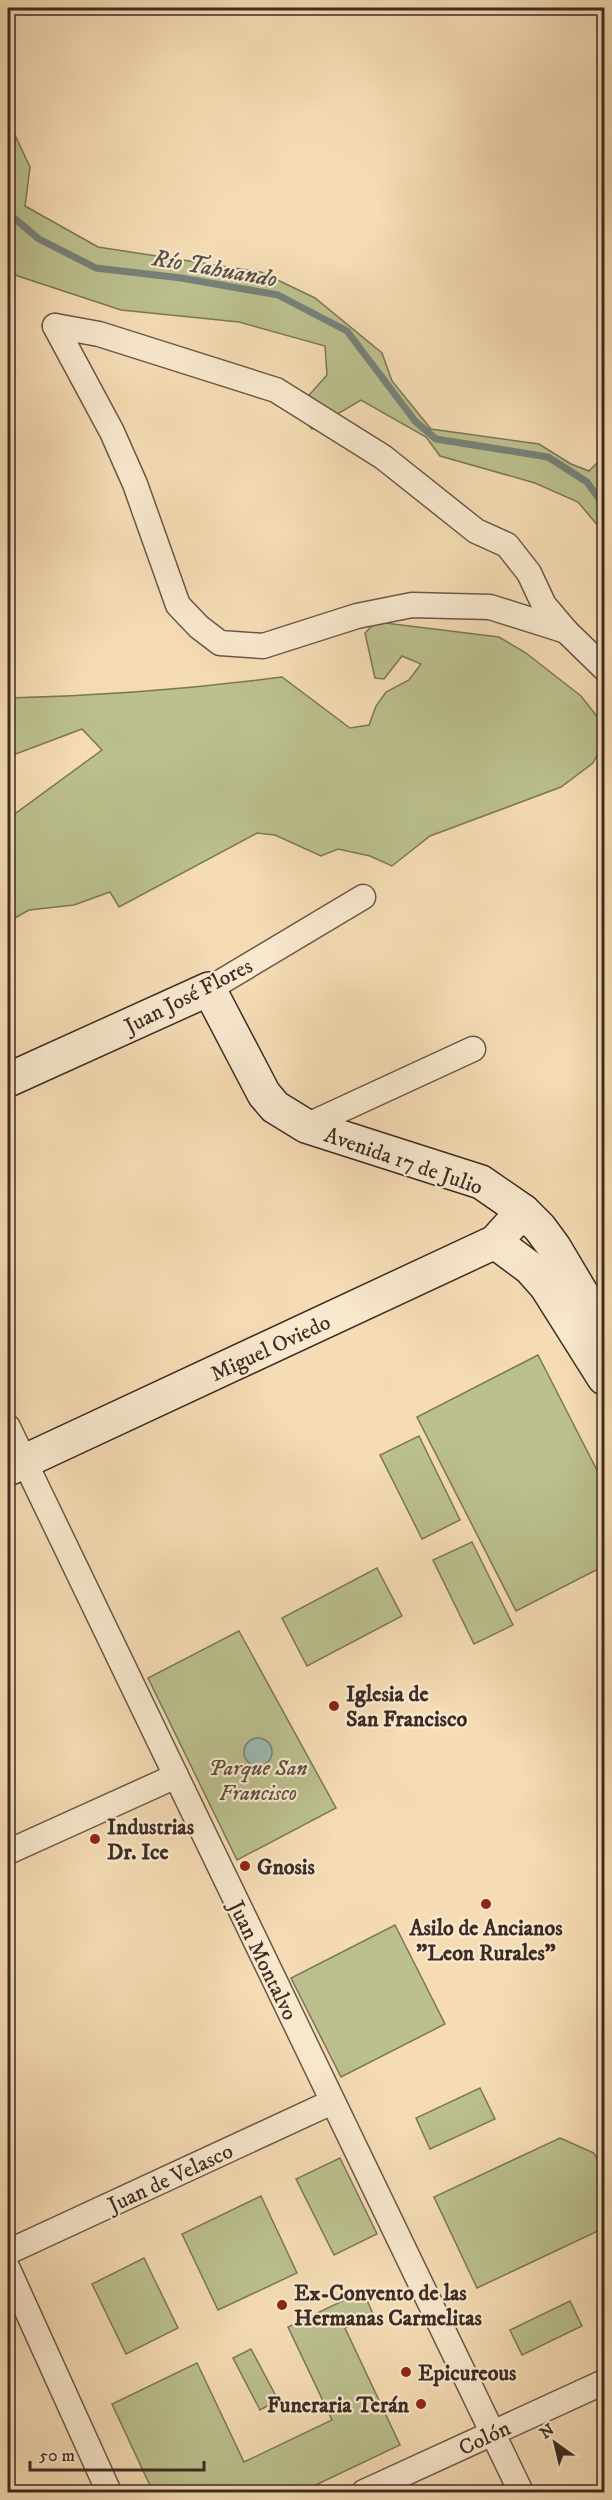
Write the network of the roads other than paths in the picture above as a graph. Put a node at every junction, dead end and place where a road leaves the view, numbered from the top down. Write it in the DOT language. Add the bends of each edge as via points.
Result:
graph roads {
  1 [pos="566,631"];
  2 [pos="604,668"];
  3 [pos="363,897"];
  4 [pos="209,989"];
  5 [pos="473,1049"];
  6 [pos="8,1080"];
  7 [pos="306,1126"];
  8 [pos="523,1211"];
  9 [pos="495,1242"];
  10 [pos="604,1331"];
  11 [pos="604,1378"];
  12 [pos="8,1427"];
  13 [pos="16,1465"];
  14 [pos="176,1776"];
  15 [pos="8,1852"];
  16 [pos="332,2102"];
  17 [pos="8,2252"];
  18 [pos="8,2269"];
  19 [pos="604,2382"];
  20 [pos="492,2434"];
  21 [pos="109,2493"];
  22 [pos="364,2493"];
  23 [pos="521,2493"];
  1 -- 1 [label="street" via="490,607 412,605 357,616 262,646 220,643 178,605 135,484 55,326 99,334 276,390 383,457 476,531 507,545"];
  1 -- 2 [label="street"];
  3 -- 4 [label="street, Juan José Flores"];
  4 -- 6 [label="street, Juan José Flores"];
  4 -- 7 [label="street, Avenida 17 de Julio" via="264,1094 275,1107"];
  5 -- 7 [label="street"];
  7 -- 8 [label="street, Avenida 17 de Julio" via="481,1182"];
  8 -- 9 [label="street, Miguel Oviedo"];
  8 -- 10 [label="street, Avenida 17 de Julio" via="554,1247"];
  9 -- 11 [label="street" via="531,1268 546,1286"];
  9 -- 13 [label="street, Miguel Oviedo"];
  12 -- 13 [label="street, Juan Montalvo"];
  13 -- 14 [label="street, Juan Montalvo"];
  14 -- 15 [label="street"];
  14 -- 16 [label="street, Juan Montalvo"];
  16 -- 17 [label="street, Juan de Velasco"];
  16 -- 20 [label="street, Juan Montalvo"];
  18 -- 21 [label="street"];
  19 -- 20 [label="street, Colón"];
  20 -- 22 [label="street, Colón"];
  20 -- 23 [label="street, Juan Montalvo"];
}
